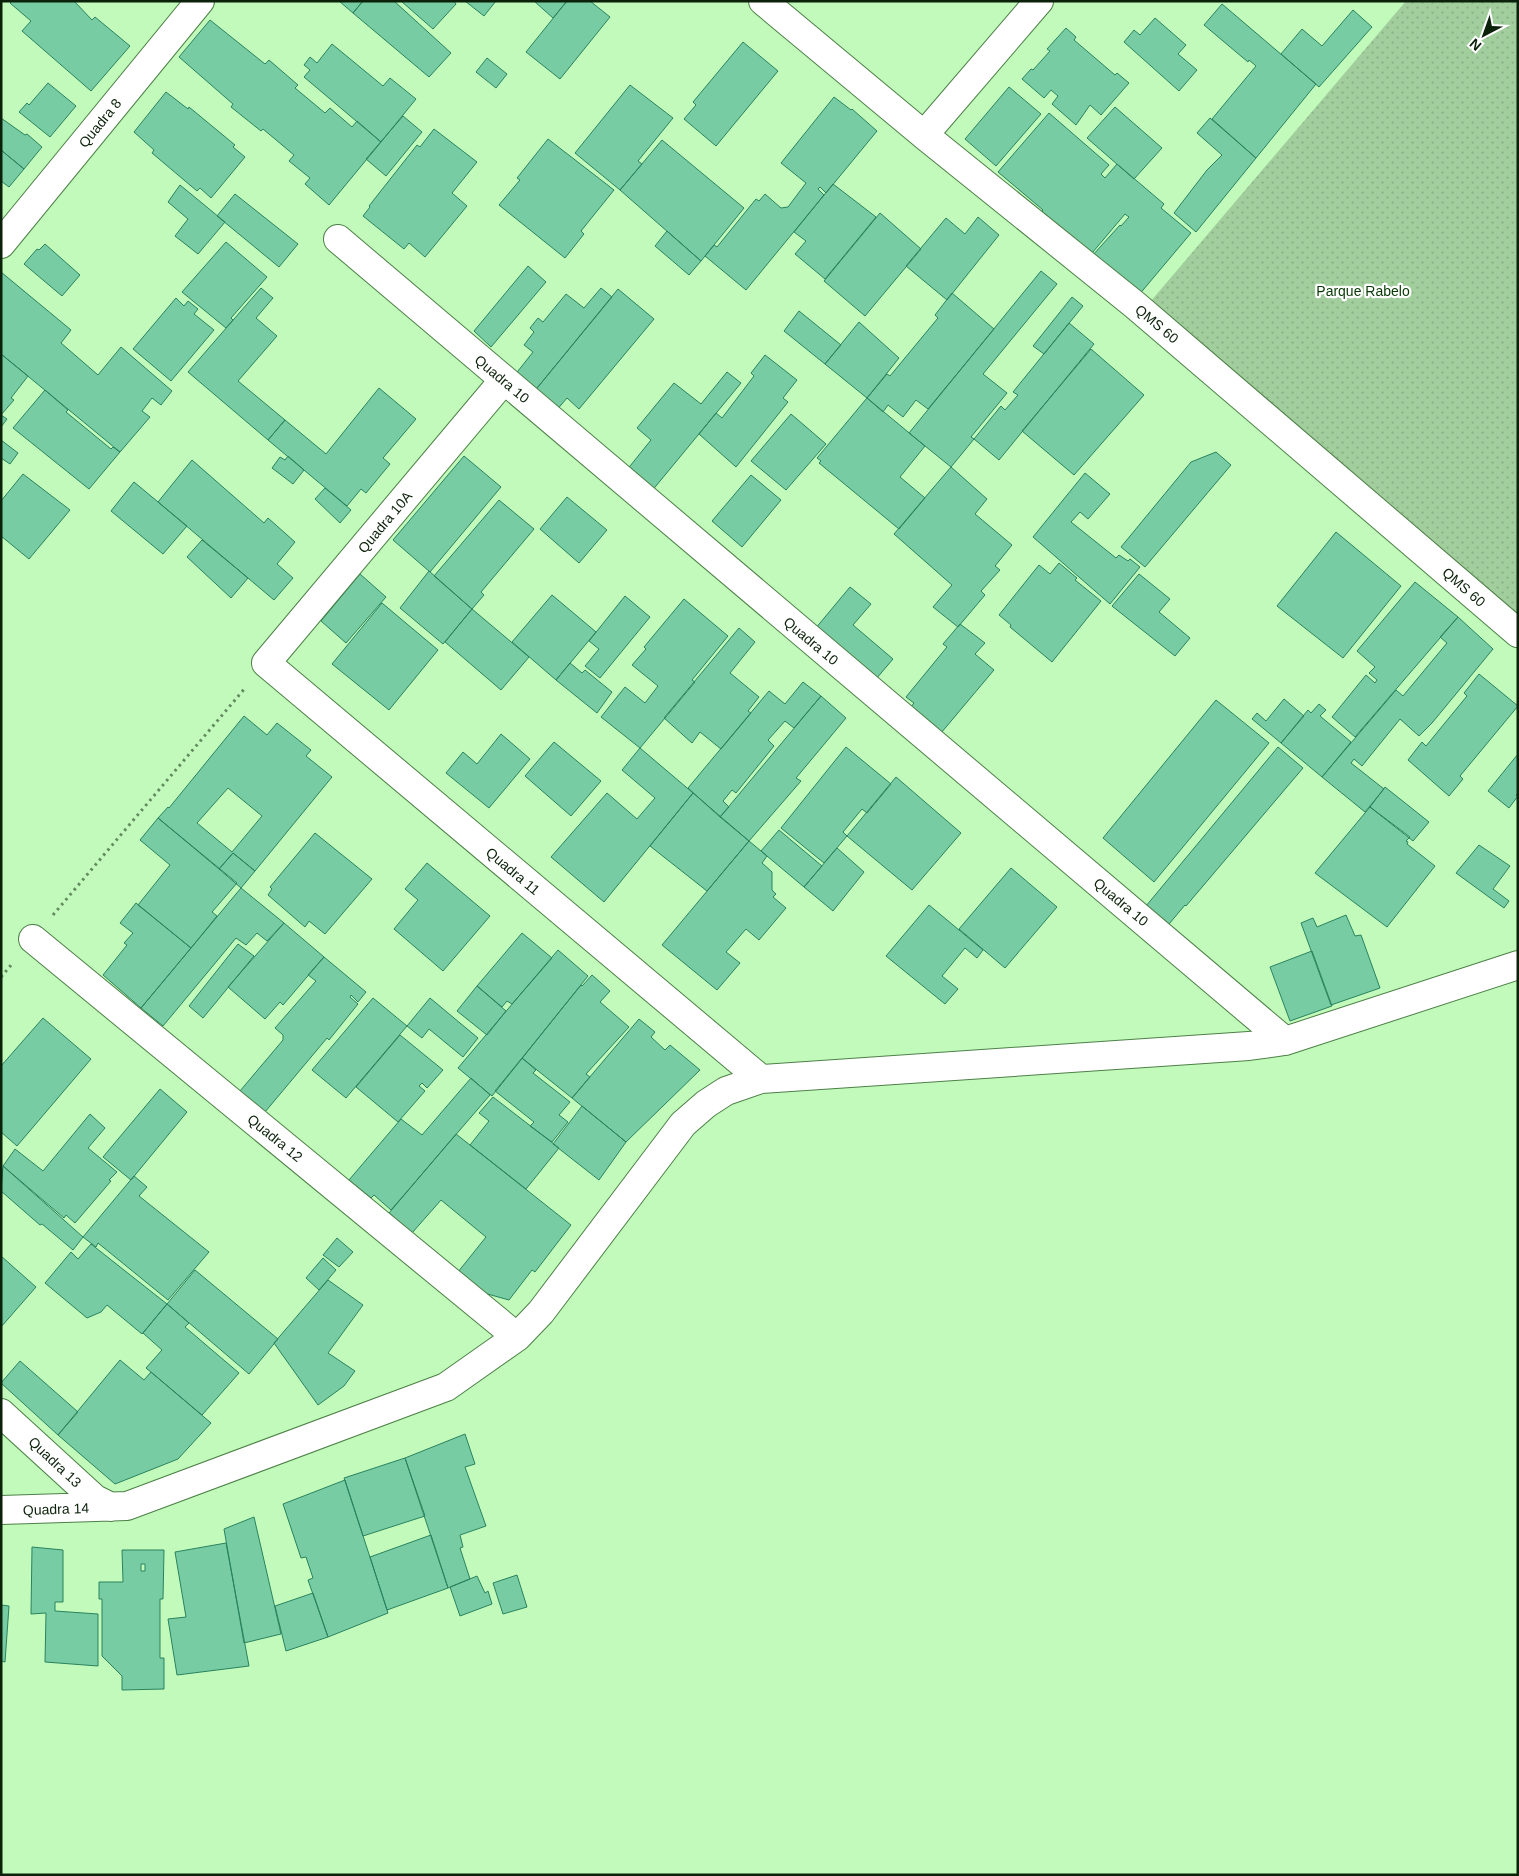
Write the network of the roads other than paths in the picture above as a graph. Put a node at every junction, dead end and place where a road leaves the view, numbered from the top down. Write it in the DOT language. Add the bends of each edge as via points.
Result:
graph roads {
  1 [pos="200,1"];
  2 [pos="763,1"];
  3 [pos="1039,1"];
  4 [pos="924,134"];
  5 [pos="338,239"];
  6 [pos="1,244"];
  7 [pos="503,381"];
  8 [pos="1518,633"];
  9 [pos="266,663"];
  10 [pos="33,939"];
  11 [pos="1518,965"];
  12 [pos="1285,1041"];
  13 [pos="761,1079"];
  14 [pos="517,1337"];
  15 [pos="1,1413"];
  16 [pos="110,1507"];
  17 [pos="1,1510"];
  1 -- 6 [label="street, Quadra 8"];
  2 -- 4 [label="street, QMS 60"];
  3 -- 4 [label="street"];
  4 -- 8 [label="street, QMS 60" via="1135,305"];
  5 -- 7 [label="street, Quadra 10"];
  7 -- 9 [label="street, Quadra 10A"];
  7 -- 12 [label="street, Quadra 10"];
  9 -- 13 [label="street, Quadra 11"];
  10 -- 14 [label="street, Quadra 12"];
  11 -- 12 [label="street, Quadra 14"];
  12 -- 13 [label="street, Quadra 14"];
  13 -- 14 [label="street, Quadra 14" via="726,1091 683,1124 541,1312"];
  14 -- 16 [label="street, Quadra 14" via="446,1388 127,1506"];
  15 -- 16 [label="street, Quadra 13" via="95,1499"];
  16 -- 17 [label="street, Quadra 14"];
}
